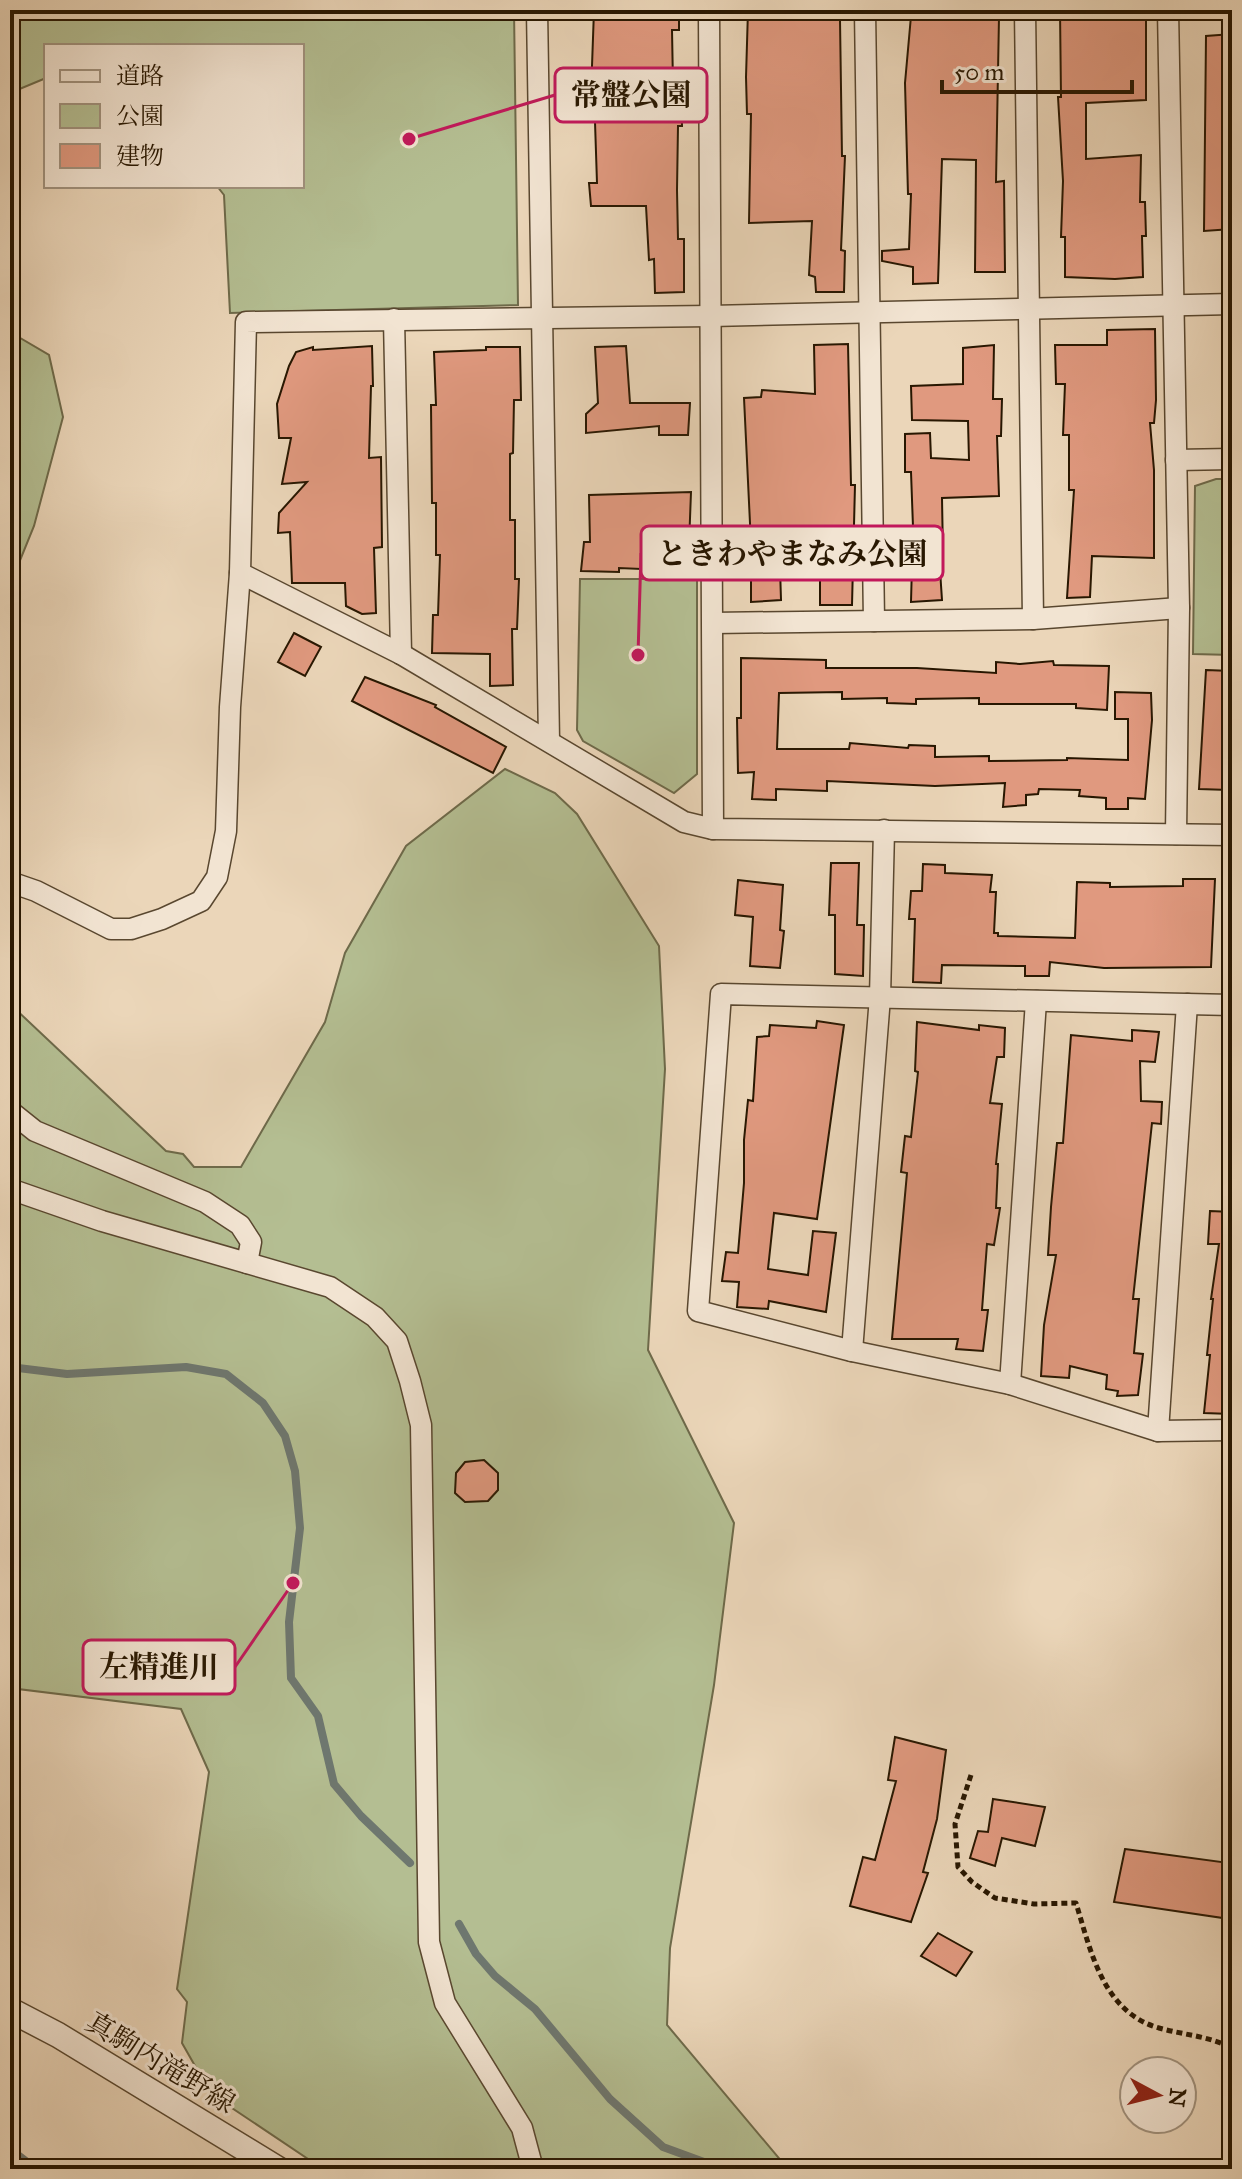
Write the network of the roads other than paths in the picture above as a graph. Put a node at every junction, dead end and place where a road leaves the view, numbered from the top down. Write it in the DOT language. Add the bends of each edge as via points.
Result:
graph roads {
  1 [pos="537,10"];
  2 [pos="709,10"];
  3 [pos="865,10"];
  4 [pos="1025,10"];
  5 [pos="1168,10"];
  6 [pos="1232,304"];
  7 [pos="1173,305"];
  8 [pos="1030,310"];
  9 [pos="870,313"];
  10 [pos="711,316"];
  11 [pos="394,319"];
  12 [pos="542,319"];
  13 [pos="1232,459"];
  14 [pos="1176,460"];
  15 [pos="240,573"];
  16 [pos="1179,608"];
  17 [pos="1033,619"];
  18 [pos="874,621"];
  19 [pos="713,623"];
  20 [pos="401,654"];
  21 [pos="549,741"];
  22 [pos="713,829"];
  23 [pos="884,830"];
  24 [pos="1176,834"];
  25 [pos="1232,835"];
  26 [pos="10,882"];
  27 [pos="880,997"];
  28 [pos="1036,1001"];
  29 [pos="1187,1004"];
  30 [pos="1232,1005"];
  31 [pos="10,1111"];
  32 [pos="10,1189"];
  33 [pos="247,1263"];
  34 [pos="852,1351"];
  35 [pos="1010,1384"];
  36 [pos="1232,1430"];
  37 [pos="1158,1431"];
  38 [pos="10,2010"];
  39 [pos="278,2169"];
  40 [pos="533,2169"];
  1 -- 12 [label="street"];
  2 -- 10 [label="street"];
  3 -- 9 [label="street"];
  4 -- 8 [label="street"];
  5 -- 7 [label="street"];
  6 -- 7 [label="street"];
  7 -- 8 [label="street"];
  7 -- 14 [label="street"];
  8 -- 9 [label="street"];
  8 -- 17 [label="street"];
  9 -- 10 [label="street"];
  9 -- 18 [label="street"];
  10 -- 12 [label="street"];
  10 -- 19 [label="street"];
  11 -- 12 [label="street"];
  11 -- 15 [label="street" via="246,322"];
  11 -- 20 [label="street"];
  12 -- 21 [label="street"];
  13 -- 14 [label="street"];
  14 -- 16 [label="street"];
  15 -- 20 [label="street"];
  15 -- 26 [label="street" via="226,831 217,877 201,901 131,929 111,929"];
  16 -- 17 [label="street"];
  16 -- 24 [label="street"];
  17 -- 18 [label="street"];
  18 -- 19 [label="street"];
  19 -- 22 [label="street"];
  20 -- 21 [label="street"];
  21 -- 22 [label="street" via="684,822"];
  22 -- 23 [label="street"];
  23 -- 24 [label="street"];
  23 -- 27 [label="street"];
  24 -- 25 [label="street"];
  27 -- 28 [label="street"];
  27 -- 34 [label="street"];
  27 -- 34 [label="street" via="721,994 698,1311"];
  28 -- 29 [label="street"];
  28 -- 35 [label="street"];
  29 -- 30 [label="street"];
  29 -- 37 [label="street"];
  31 -- 33 [label="street" via="35,1131 205,1202 240,1225 251,1242"];
  32 -- 33 [label="street"];
  33 -- 40 [label="street" via="330,1287 375,1317 397,1341 410,1381 421,1425 429,1942 445,2003 522,2128"];
  34 -- 35 [label="street"];
  35 -- 37 [label="street"];
  36 -- 37 [label="street"];
  38 -- 39 [label="street, 真駒内滝野線"];
}
